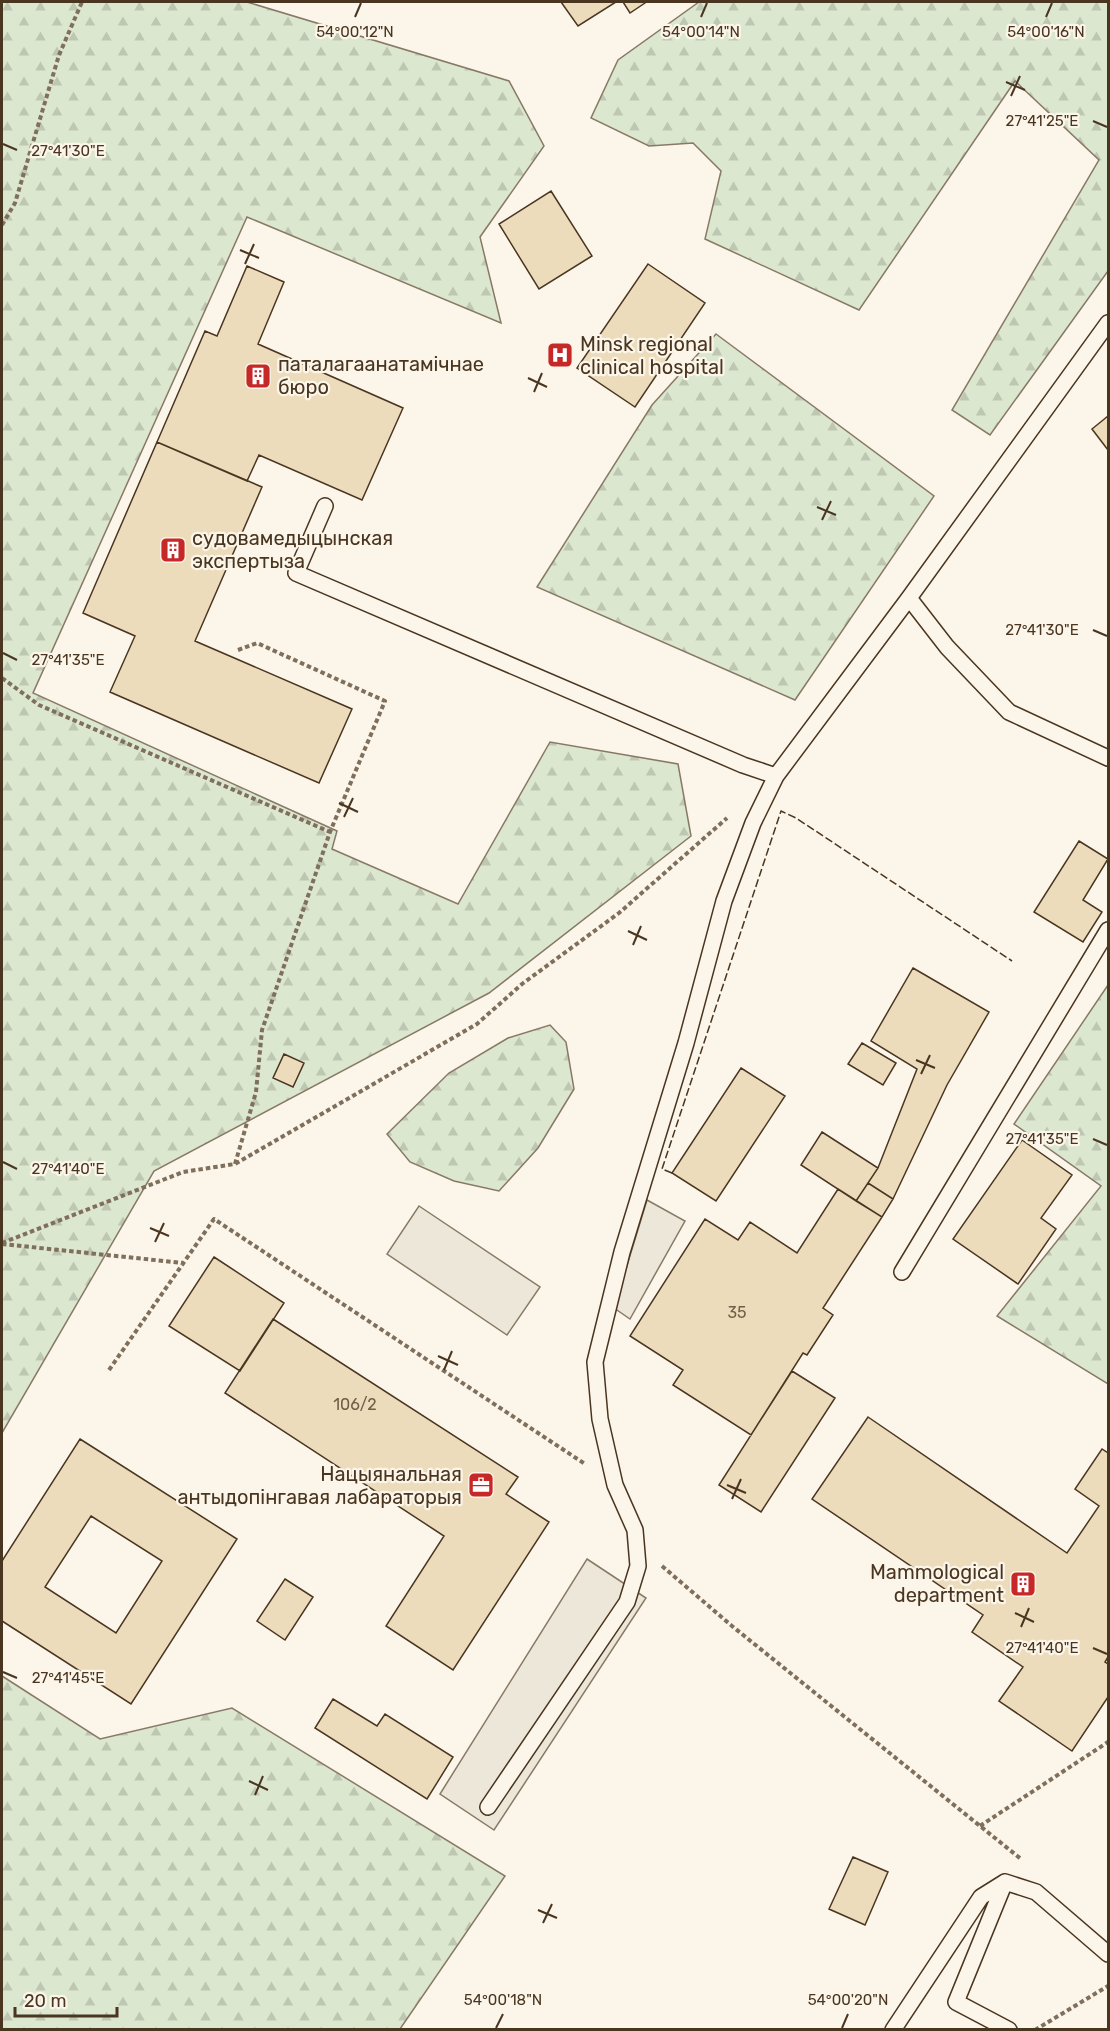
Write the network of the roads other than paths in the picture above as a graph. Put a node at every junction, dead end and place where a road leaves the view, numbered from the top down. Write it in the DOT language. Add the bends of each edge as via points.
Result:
graph roads {
  1 [pos="1108,323"];
  2 [pos="325,506"];
  3 [pos="909,597"];
  4 [pos="1108,758"];
  5 [pos="776,776"];
  6 [pos="1108,930"];
  7 [pos="902,1272"];
  8 [pos="488,1807"];
  9 [pos="1005,1882"];
  10 [pos="1108,1954"];
  11 [pos="893,2030"];
  12 [pos="1009,2030"];
  1 -- 3 [label="lane"];
  2 -- 5 [label="lane" via="296,573"];
  3 -- 4 [label="lane" via="948,647 1009,712"];
  3 -- 5 [label="lane"];
  5 -- 8 [label="lane" via="753,823 724,901 622,1252 595,1362 600,1419 615,1485 635,1530 638,1566 627,1602"];
  6 -- 7 [label="lane"];
  9 -- 10 [label="lane" via="1036,1892"];
  9 -- 11 [label="lane" via="981,1897"];
  9 -- 12 [label="lane" via="956,2002"];
}
